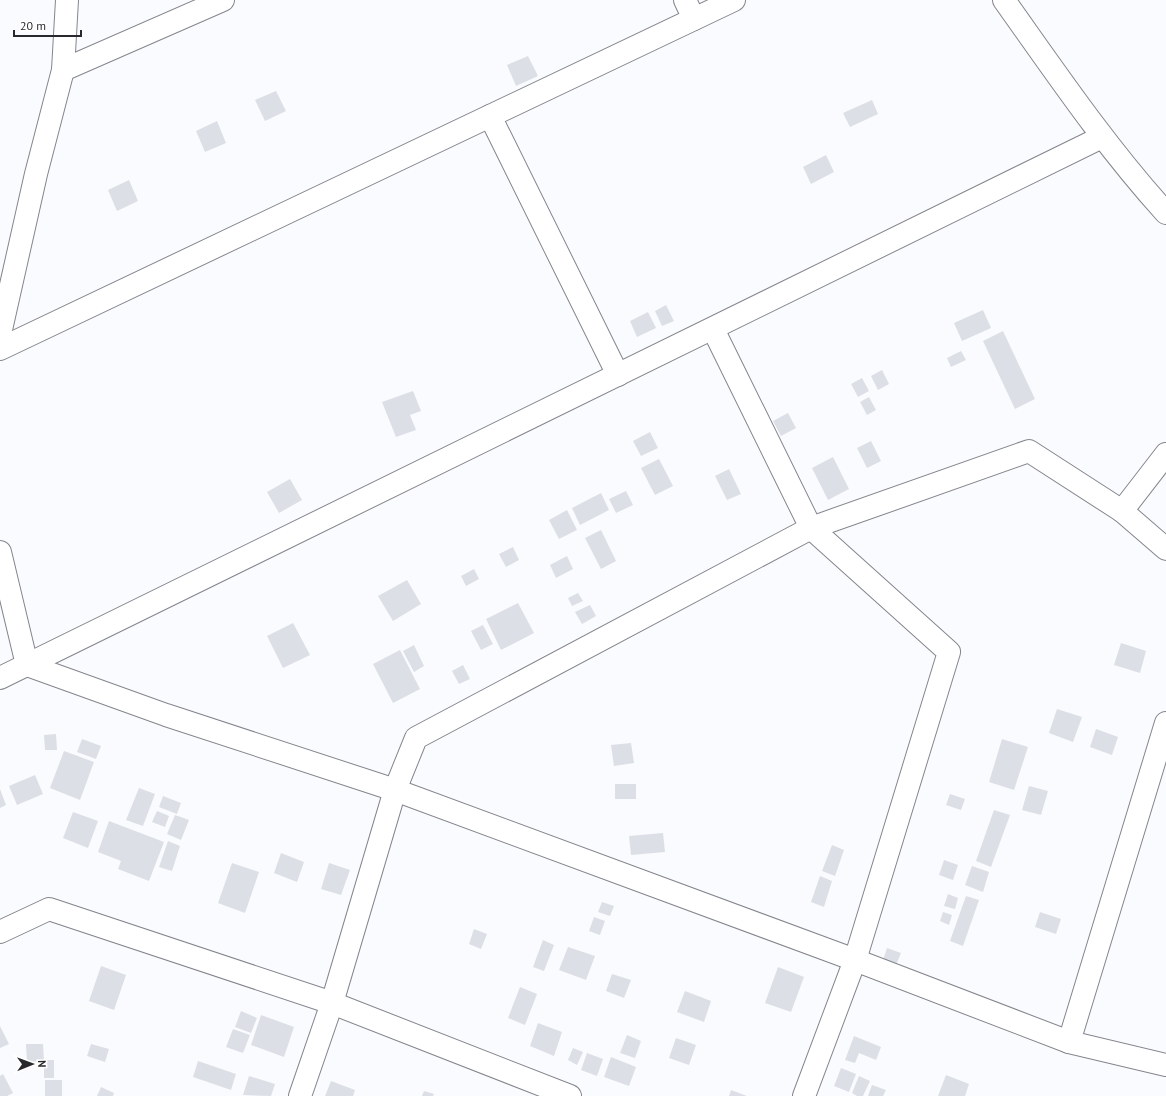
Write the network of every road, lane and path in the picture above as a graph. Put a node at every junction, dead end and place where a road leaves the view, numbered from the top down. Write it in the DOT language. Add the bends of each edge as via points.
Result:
graph roads {
  1 [pos="68,0"];
  2 [pos="223,0"];
  3 [pos="734,0"];
  4 [pos="1004,0"];
  5 [pos="690,10"];
  6 [pos="63,70"];
  7 [pos="490,116"];
  8 [pos="1102,137"];
  9 [pos="1166,213"];
  10 [pos="713,329"];
  11 [pos="0,334"];
  12 [pos="0,349"];
  13 [pos="618,375"];
  14 [pos="1166,454"];
  15 [pos="1122,511"];
  16 [pos="811,528"];
  17 [pos="1166,549"];
  18 [pos="0,552"];
  19 [pos="27,665"];
  20 [pos="0,678"];
  21 [pos="1166,723"];
  22 [pos="395,790"];
  23 [pos="0,932"];
  24 [pos="854,960"];
  25 [pos="332,1003"];
  26 [pos="1069,1042"];
  27 [pos="1166,1065"];
  28 [pos="300,1096"];
  29 [pos="570,1096"];
  30 [pos="804,1096"];
  1 -- 6 [label="street"];
  2 -- 6 [label="street"];
  3 -- 5 [label="street"];
  4 -- 8 [label="street"];
  5 -- 7 [label="street"];
  6 -- 11 [label="street" via="36,174"];
  7 -- 12 [label="street"];
  7 -- 13 [label="street"];
  8 -- 9 [label="street"];
  8 -- 10 [label="street"];
  10 -- 13 [label="street"];
  10 -- 16 [label="street"];
  13 -- 19 [label="street"];
  14 -- 15 [label="street"];
  15 -- 16 [label="street" via="1029,451"];
  15 -- 17 [label="street"];
  16 -- 22 [label="street" via="416,738"];
  16 -- 24 [label="street" via="949,652"];
  18 -- 19 [label="street"];
  19 -- 20 [label="street"];
  19 -- 22 [label="street" via="166,715"];
  21 -- 26 [label="street"];
  22 -- 24 [label="street"];
  22 -- 25 [label="street"];
  23 -- 25 [label="street" via="49,909"];
  24 -- 26 [label="street"];
  24 -- 30 [label="street"];
  25 -- 28 [label="street"];
  25 -- 29 [label="street"];
  26 -- 27 [label="street"];
}
